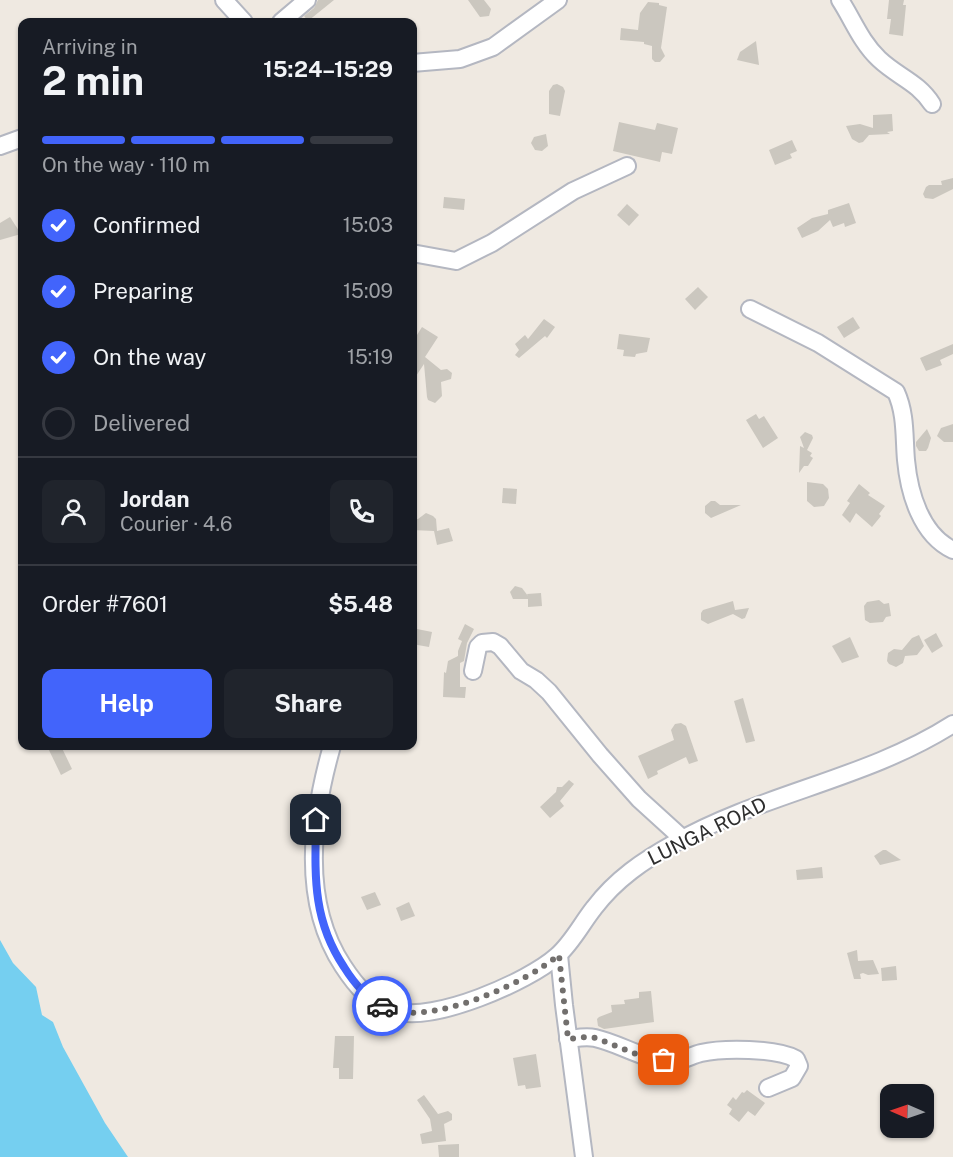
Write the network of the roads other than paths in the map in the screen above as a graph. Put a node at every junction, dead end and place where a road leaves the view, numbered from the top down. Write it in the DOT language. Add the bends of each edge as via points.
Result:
graph roads {
  1 [pos="224,0"];
  2 [pos="307,0"];
  3 [pos="558,0"];
  4 [pos="840,0"];
  5 [pos="240,18"];
  6 [pos="286,18"];
  7 [pos="417,62"];
  8 [pos="932,104"];
  9 [pos="18,139"];
  10 [pos="0,146"];
  11 [pos="627,166"];
  12 [pos="417,254"];
  13 [pos="750,309"];
  14 [pos="953,550"];
  15 [pos="473,670"];
  16 [pos="953,724"];
  17 [pos="331,750"];
  18 [pos="683,839"];
  19 [pos="559,955"];
  20 [pos="568,1039"];
  21 [pos="768,1088"];
  22 [pos="584,1157"];
  1 -- 5 [label="street"];
  2 -- 6 [label="street"];
  3 -- 7 [label="street" via="492,47 459,58"];
  4 -- 8 [label="street" via="861,38 877,57 923,91"];
  9 -- 10 [label="street"];
  11 -- 12 [label="street" via="573,190 492,243 456,261"];
  13 -- 14 [label="street" via="818,343 896,392 902,405 908,480 917,508 928,531"];
  15 -- 18 [label="street" via="482,643 500,646 521,671 549,692 639,799"];
  16 -- 18 [label="street, LUNGA ROAD" via="883,760 737,812"];
  17 -- 19 [label="street, LUNGA ROAD" via="316,820 318,906 335,954 364,994 397,1012 442,1008 478,1000 530,975"];
  18 -- 19 [label="street, LUNGA ROAD" via="615,884"];
  19 -- 20 [label="street"];
  20 -- 21 [label="street" via="596,1038 641,1056 672,1061 702,1052 752,1050 796,1059 799,1066 792,1078"];
  20 -- 22 [label="street"];
}
